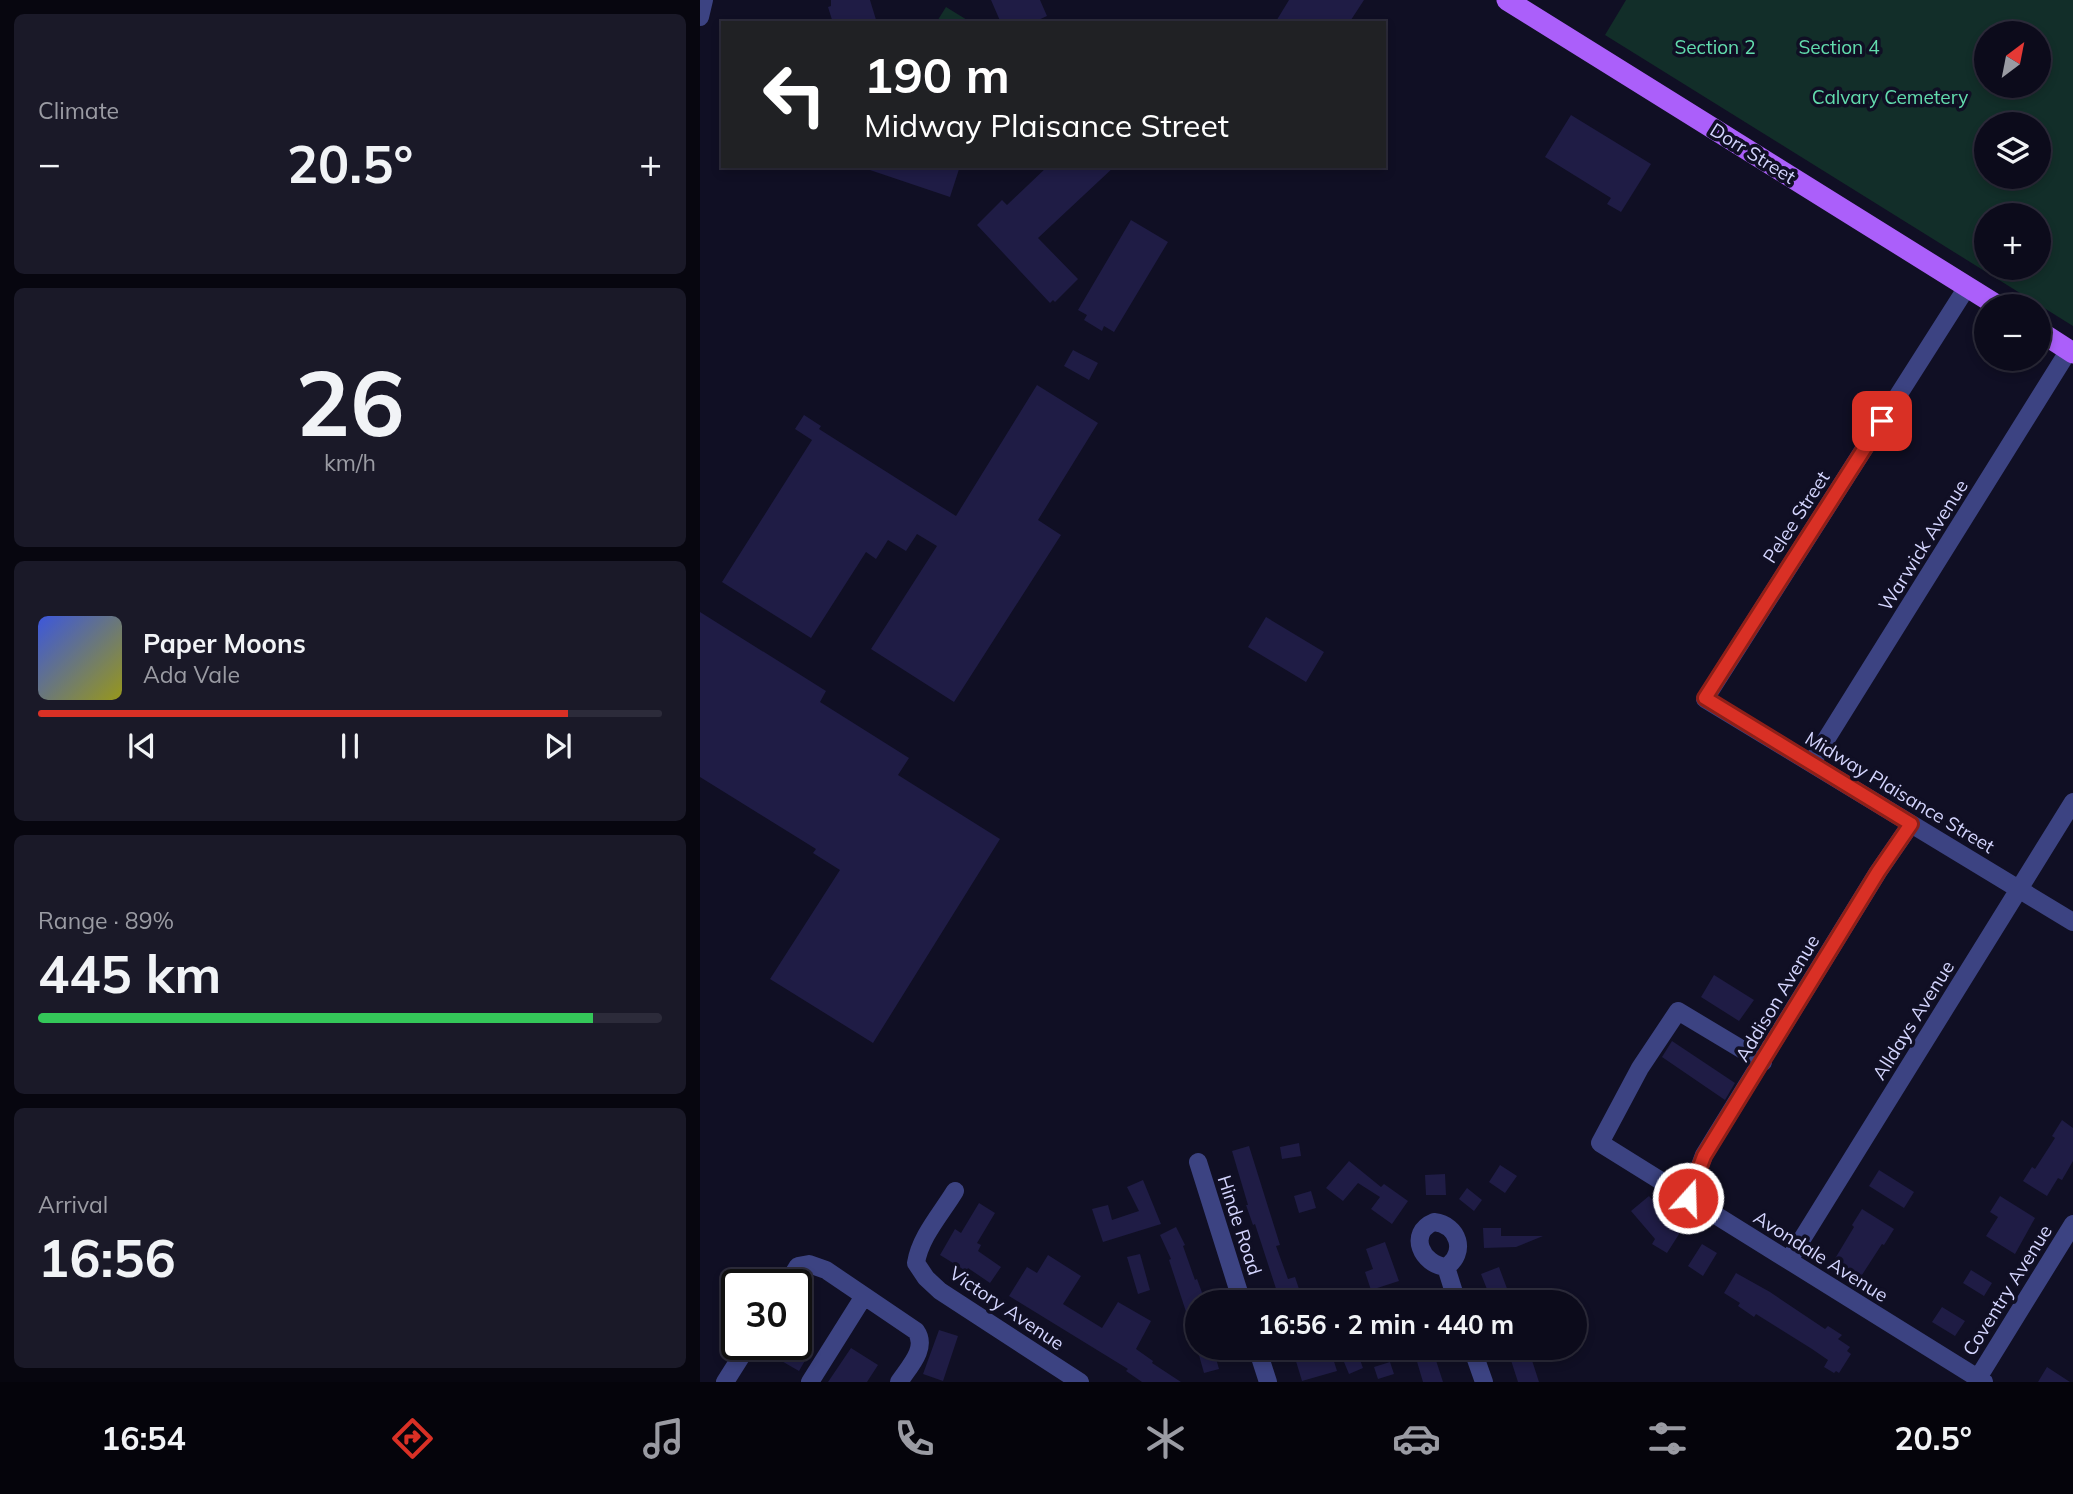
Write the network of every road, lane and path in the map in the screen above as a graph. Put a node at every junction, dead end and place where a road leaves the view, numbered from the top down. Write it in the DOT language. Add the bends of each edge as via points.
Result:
graph roads {
  1 [pos="704,0"];
  2 [pos="1507,0"];
  3 [pos="700,17"];
  4 [pos="1967,287"];
  5 [pos="1978,294"];
  6 [pos="2051,338"];
  7 [pos="2071,351"];
  8 [pos="1705,698"];
  9 [pos="1812,762"];
  10 [pos="2073,802"];
  11 [pos="1911,824"];
  12 [pos="2019,889"];
  13 [pos="2073,922"];
  14 [pos="1763,1062"];
  15 [pos="1198,1162"];
  16 [pos="955,1191"];
  17 [pos="1688,1198"];
  18 [pos="2073,1224"];
  19 [pos="1788,1260"];
  20 [pos="1446,1267"];
  21 [pos="796,1269"];
  22 [pos="1238,1290"];
  23 [pos="1453,1290"];
  24 [pos="864,1296"];
  25 [pos="739,1360"];
  26 [pos="1261,1360"];
  27 [pos="1476,1360"];
  28 [pos="1981,1380"];
  29 [pos="725,1382"];
  30 [pos="810,1382"];
  31 [pos="899,1382"];
  32 [pos="1080,1382"];
  33 [pos="1268,1382"];
  34 [pos="1483,1382"];
  1 -- 3 [label="street"];
  2 -- 4 [label="main road, Dorr Street"];
  4 -- 5 [label="main road, Dorr Street"];
  4 -- 8 [label="street, Pelee Street"];
  6 -- 7 [label="main road"];
  7 -- 9 [label="street, Warwick Avenue"];
  8 -- 9 [label="street, Midway Plaisance Street"];
  9 -- 11 [label="street, Midway Plaisance Street"];
  10 -- 12 [label="street, Alldays Avenue"];
  11 -- 12 [label="street, Midway Plaisance Street"];
  11 -- 14 [label="street, Addison Avenue"];
  12 -- 13 [label="street, Midway Plaisance Street"];
  12 -- 19 [label="street, Alldays Avenue"];
  14 -- 17 [label="street, Addison Avenue" via="1704,1156"];
  14 -- 17 [label="street, Avondale Avenue" via="1678,1011 1640,1068 1600,1143"];
  15 -- 22 [label="street, Hinde Road"];
  16 -- 32 [label="street, Victory Avenue" via="918,1251 916,1263 940,1291"];
  17 -- 19 [label="street, Avondale Avenue"];
  18 -- 28 [label="street, Coventry Avenue"];
  19 -- 28 [label="street, Avondale Avenue"];
  20 -- 23 [label="street"];
  21 -- 24 [label="street" via="809,1264 826,1270"];
  24 -- 30 [label="street"];
  24 -- 31 [label="street" via="920,1337 921,1346"];
  25 -- 29 [label="street"];
  26 -- 33 [label="street"];
  27 -- 34 [label="street"];
}
